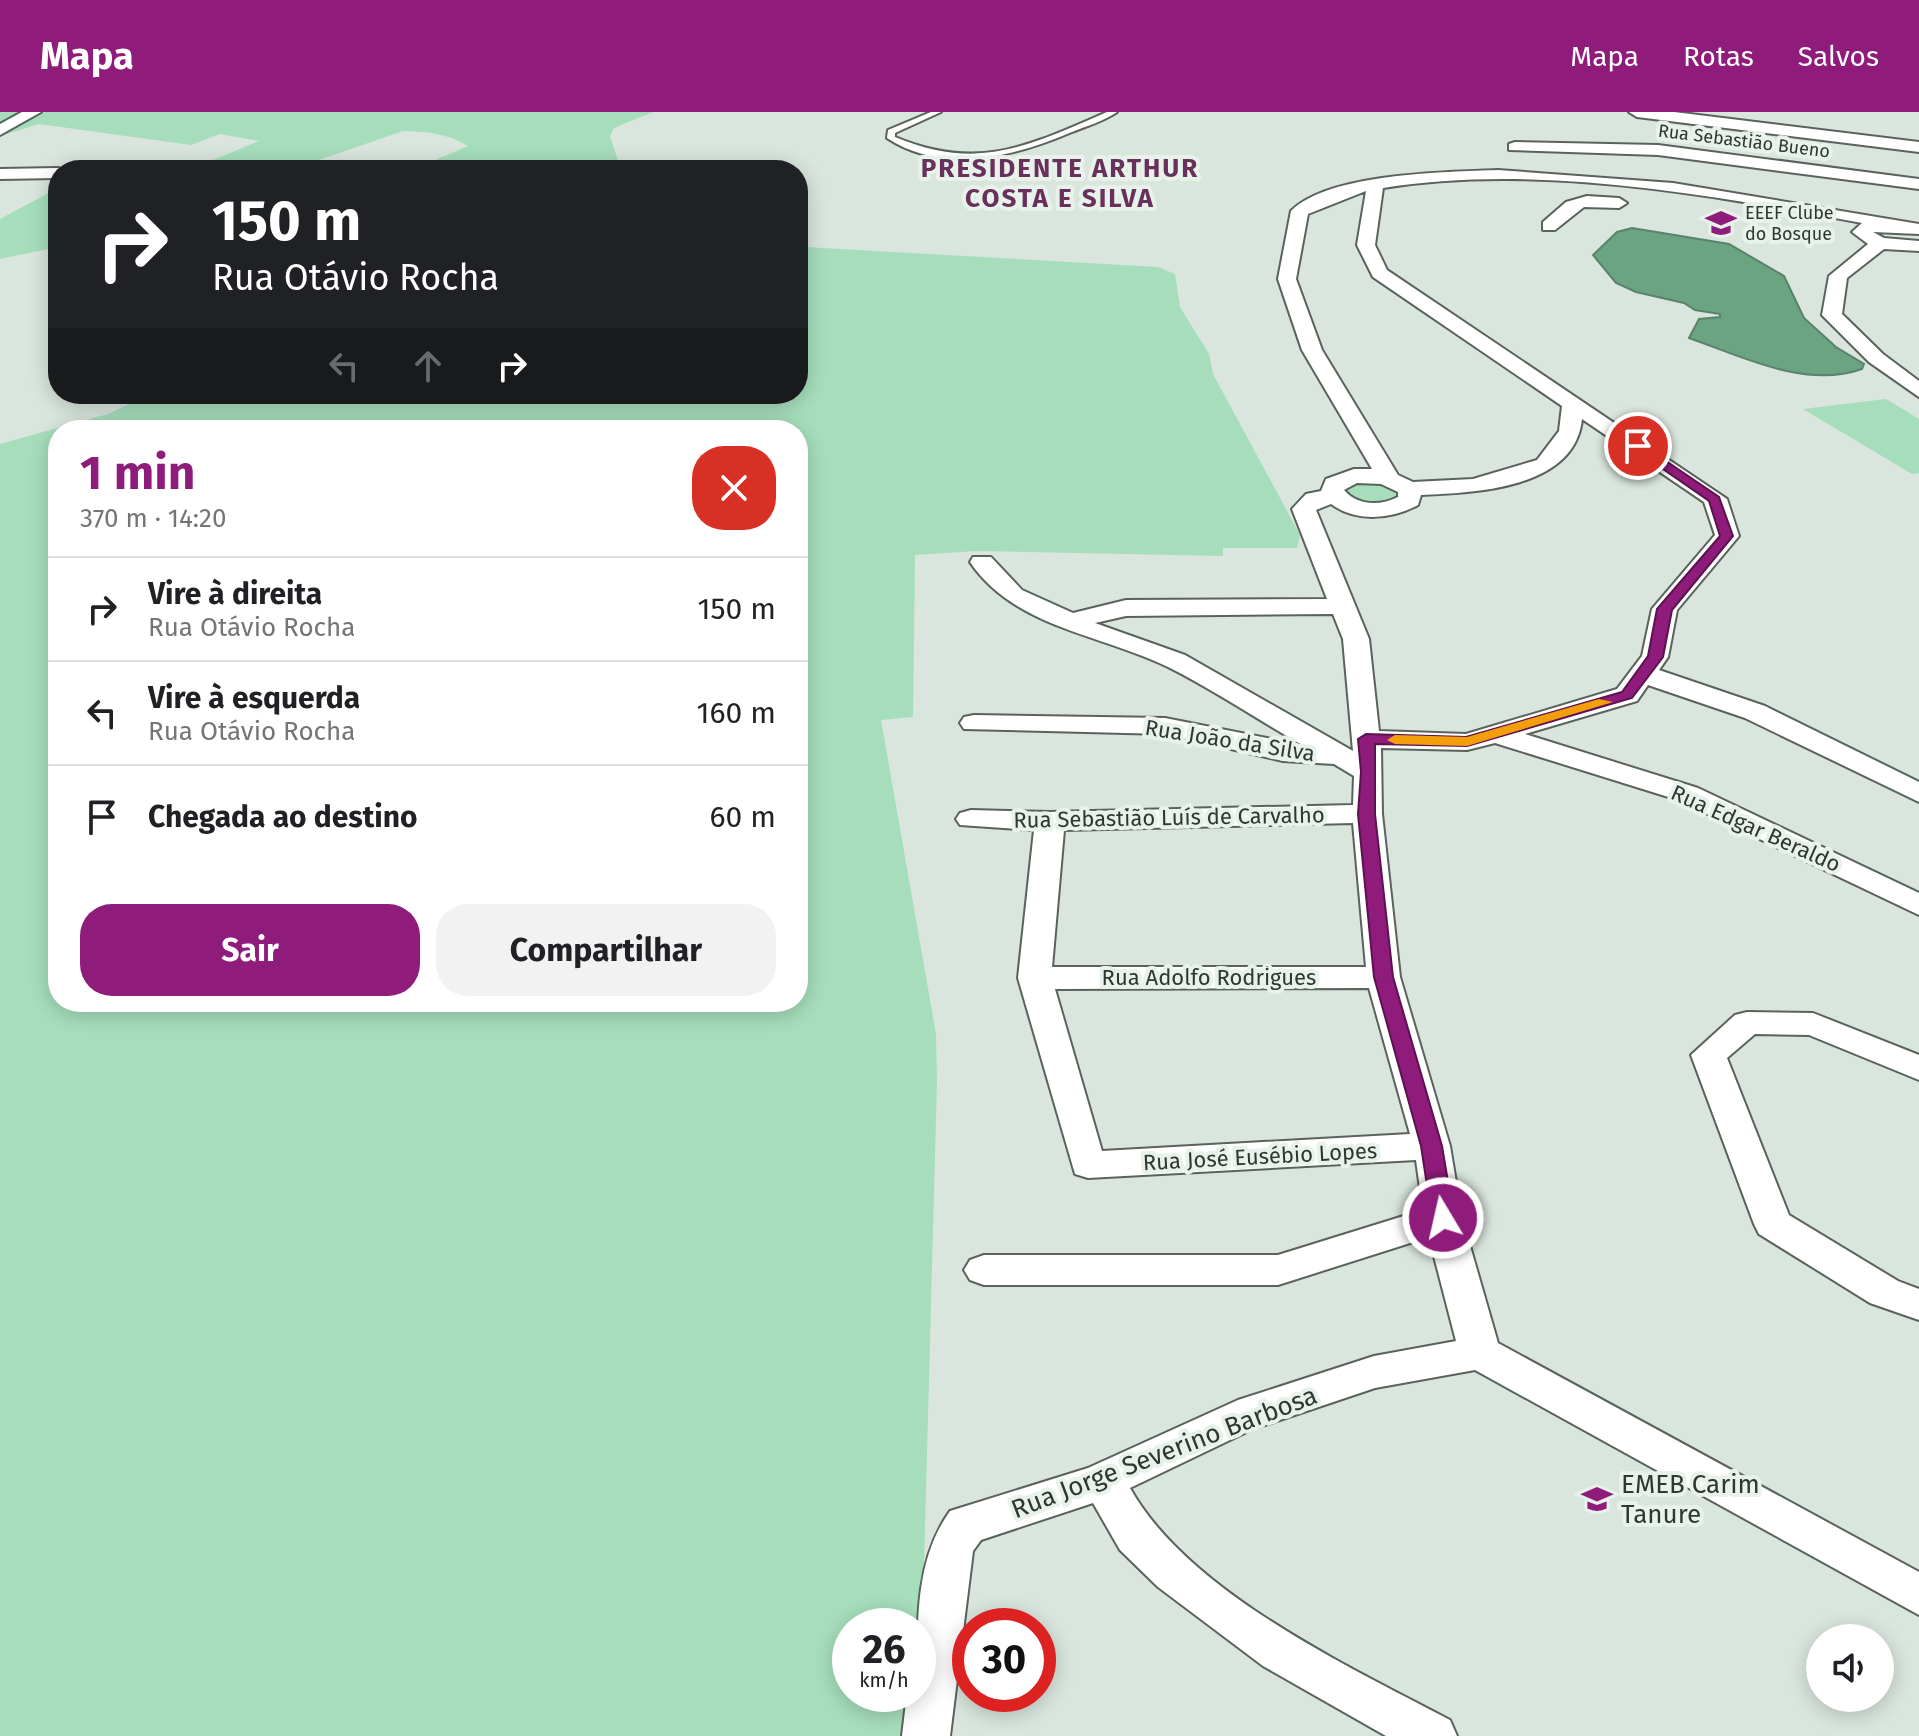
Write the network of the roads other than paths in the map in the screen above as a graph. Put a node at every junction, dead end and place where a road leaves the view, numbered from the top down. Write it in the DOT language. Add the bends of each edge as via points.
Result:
graph roads {
  1 [pos="33,112"];
  2 [pos="937,112"];
  3 [pos="1113,112"];
  4 [pos="1637,112"];
  5 [pos="0,130"];
  6 [pos="1515,147"];
  7 [pos="1919,147"];
  8 [pos="48,173"];
  9 [pos="0,174"];
  10 [pos="1376,182"];
  11 [pos="1919,184"];
  12 [pos="1638,206"];
  13 [pos="1887,223"];
  14 [pos="1549,226"];
  15 [pos="1815,229"];
  16 [pos="1919,229"];
  17 [pos="1839,237"];
  18 [pos="1871,238"];
  19 [pos="1919,246"];
  20 [pos="1919,391"];
  21 [pos="1573,405"];
  22 [pos="1399,484"];
  23 [pos="1335,497"];
  24 [pos="982,562"];
  25 [pos="1343,606"];
  26 [pos="1070,621"];
  27 [pos="1643,674"];
  28 [pos="974,723"];
  29 [pos="1496,734"];
  30 [pos="1359,756"];
  31 [pos="1919,793"];
  32 [pos="1367,814"];
  33 [pos="971,819"];
  34 [pos="1050,821"];
  35 [pos="1919,905"];
  36 [pos="1383,977"];
  37 [pos="1035,978"];
  38 [pos="1919,1068"];
  39 [pos="1432,1146"];
  40 [pos="1443,1218"];
  41 [pos="984,1270"];
  42 [pos="1919,1305"];
  43 [pos="1480,1353"];
  44 [pos="1103,1481"];
  45 [pos="1919,1595"];
  46 [pos="926,1736"];
  47 [pos="1433,1736"];
  1 -- 5 [label="street"];
  2 -- 3 [label="lane" via="898,127 891,138 936,153 990,157 1019,152"];
  4 -- 7 [label="street"];
  6 -- 11 [label="street, Rua Sebastião Bueno" via="1658,150"];
  8 -- 9 [label="street"];
  10 -- 13 [label="street" via="1527,174"];
  10 -- 21 [label="street" via="1366,245 1379,273"];
  10 -- 22 [label="street" via="1320,196 1300,211 1287,279 1312,350"];
  12 -- 14 [label="street" via="1591,200 1569,204"];
  13 -- 16 [label="street"];
  13 -- 18 [label="street" via="1866,226"];
  15 -- 18 [label="street"];
  17 -- 18 [label="street"];
  18 -- 19 [label="street"];
  18 -- 20 [label="street" via="1838,276 1832,315"];
  21 -- 22 [label="street" via="1570,431 1545,465 1474,486"];
  21 -- 27 [label="street" via="1715,499 1727,536 1665,609 1655,657"];
  22 -- 23 [label="street" via="1368,476 1342,479 1334,484"];
  22 -- 23 [label="street" via="1410,500 1393,509 1357,508"];
  23 -- 25 [label="street" via="1314,499 1304,509"];
  24 -- 26 [label="street" via="1013,595"];
  25 -- 26 [label="street" via="1126,608"];
  25 -- 30 [label="street" via="1356,639"];
  26 -- 30 [label="street" via="1176,661"];
  27 -- 29 [label="street, Rua João da Silva" via="1627,695"];
  27 -- 31 [label="street" via="1755,712"];
  28 -- 30 [label="street, Rua João da Silva" via="1165,726 1283,752"];
  29 -- 30 [label="street, Rua João da Silva"];
  29 -- 35 [label="street, Rua Edgar Beraldo" via="1688,794"];
  30 -- 32 [label="street"];
  32 -- 34 [label="street, Rua Sebastião Luís de Carvalho"];
  32 -- 36 [label="street"];
  33 -- 34 [label="street, Rua Sebastião Luís de Carvalho"];
  34 -- 37 [label="street"];
  36 -- 37 [label="street, Rua Adolfo Rodrigues"];
  36 -- 39 [label="street"];
  37 -- 39 [label="street, Rua José Eusébio Lopes" via="1088,1165"];
  38 -- 42 [label="street" via="1813,1024 1747,1023 1708,1055 1773,1224 1884,1292"];
  39 -- 40 [label="street"];
  40 -- 41 [label="street" via="1278,1270"];
  40 -- 43 [label="street"];
  43 -- 44 [label="street, Rua Jorge Severino Barbosa" via="1374,1372 1238,1417"];
  43 -- 45 [label="street"];
  44 -- 46 [label="street, Rua Jorge Severino Barbosa" via="966,1525 951,1546"];
  44 -- 47 [label="street" via="1140,1542 1211,1602 1316,1673"];
}
